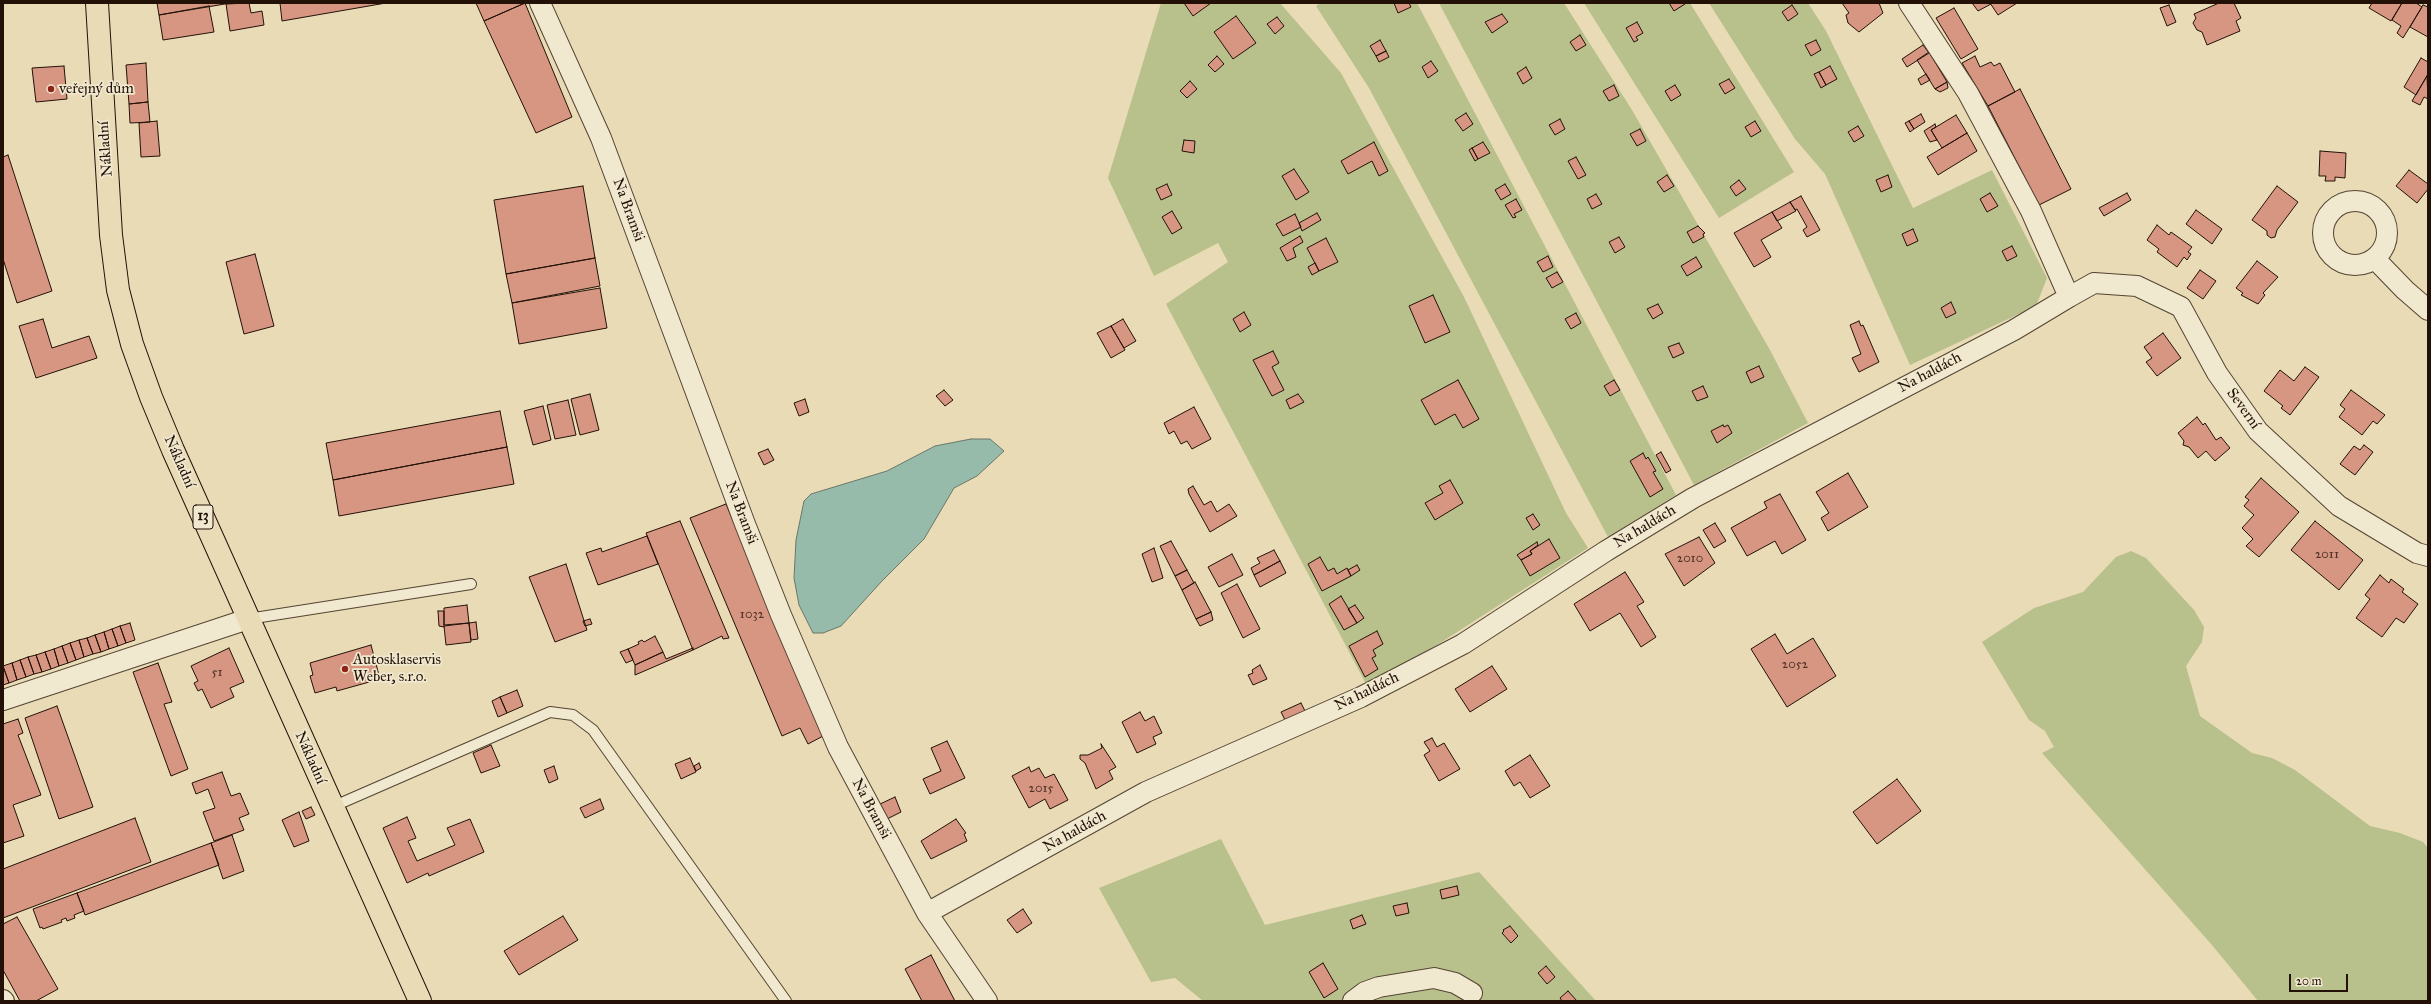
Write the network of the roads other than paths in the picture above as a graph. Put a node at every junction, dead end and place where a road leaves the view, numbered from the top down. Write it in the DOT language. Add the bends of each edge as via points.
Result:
graph roads {
  1 [pos="97,3"];
  2 [pos="540,3"];
  3 [pos="1909,3"];
  4 [pos="2375,259"];
  5 [pos="2069,297"];
  6 [pos="2428,310"];
  7 [pos="2428,556"];
  8 [pos="471,584"];
  9 [pos="248,619"];
  10 [pos="3,700"];
  11 [pos="332,807"];
  12 [pos="927,913"];
  13 [pos="1476,997"];
  14 [pos="420,1001"];
  15 [pos="786,1001"];
  16 [pos="987,1001"];
  17 [pos="1353,1001"];
  1 -- 9 [label="main road, Nákladní / 13" via="111,234 118,290 132,344 151,398"];
  2 -- 12 [label="street, Na Bramši" via="601,138 699,404 781,615 838,747"];
  3 -- 5 [label="street" via="1972,100 2031,211"];
  4 -- 6 [label="street"];
  5 -- 7 [label="street, Severní" via="2094,283 2137,286 2181,307 2217,373 2258,431 2339,506 2417,553"];
  5 -- 12 [label="street, Na haldách" via="2014,330 1693,498 1463,644 1361,697 1146,792"];
  8 -- 9 [label="lane"];
  9 -- 10 [label="street"];
  9 -- 11 [label="main road, Nákladní / 13"];
  11 -- 14 [label="main road, Nákladní / 13"];
  11 -- 15 [label="lane" via="550,712 573,715 592,730"];
  12 -- 16 [label="street, Na Bramši"];
  13 -- 17 [label="street" via="1455,983 1434,978 1380,987 1365,992"];
}
